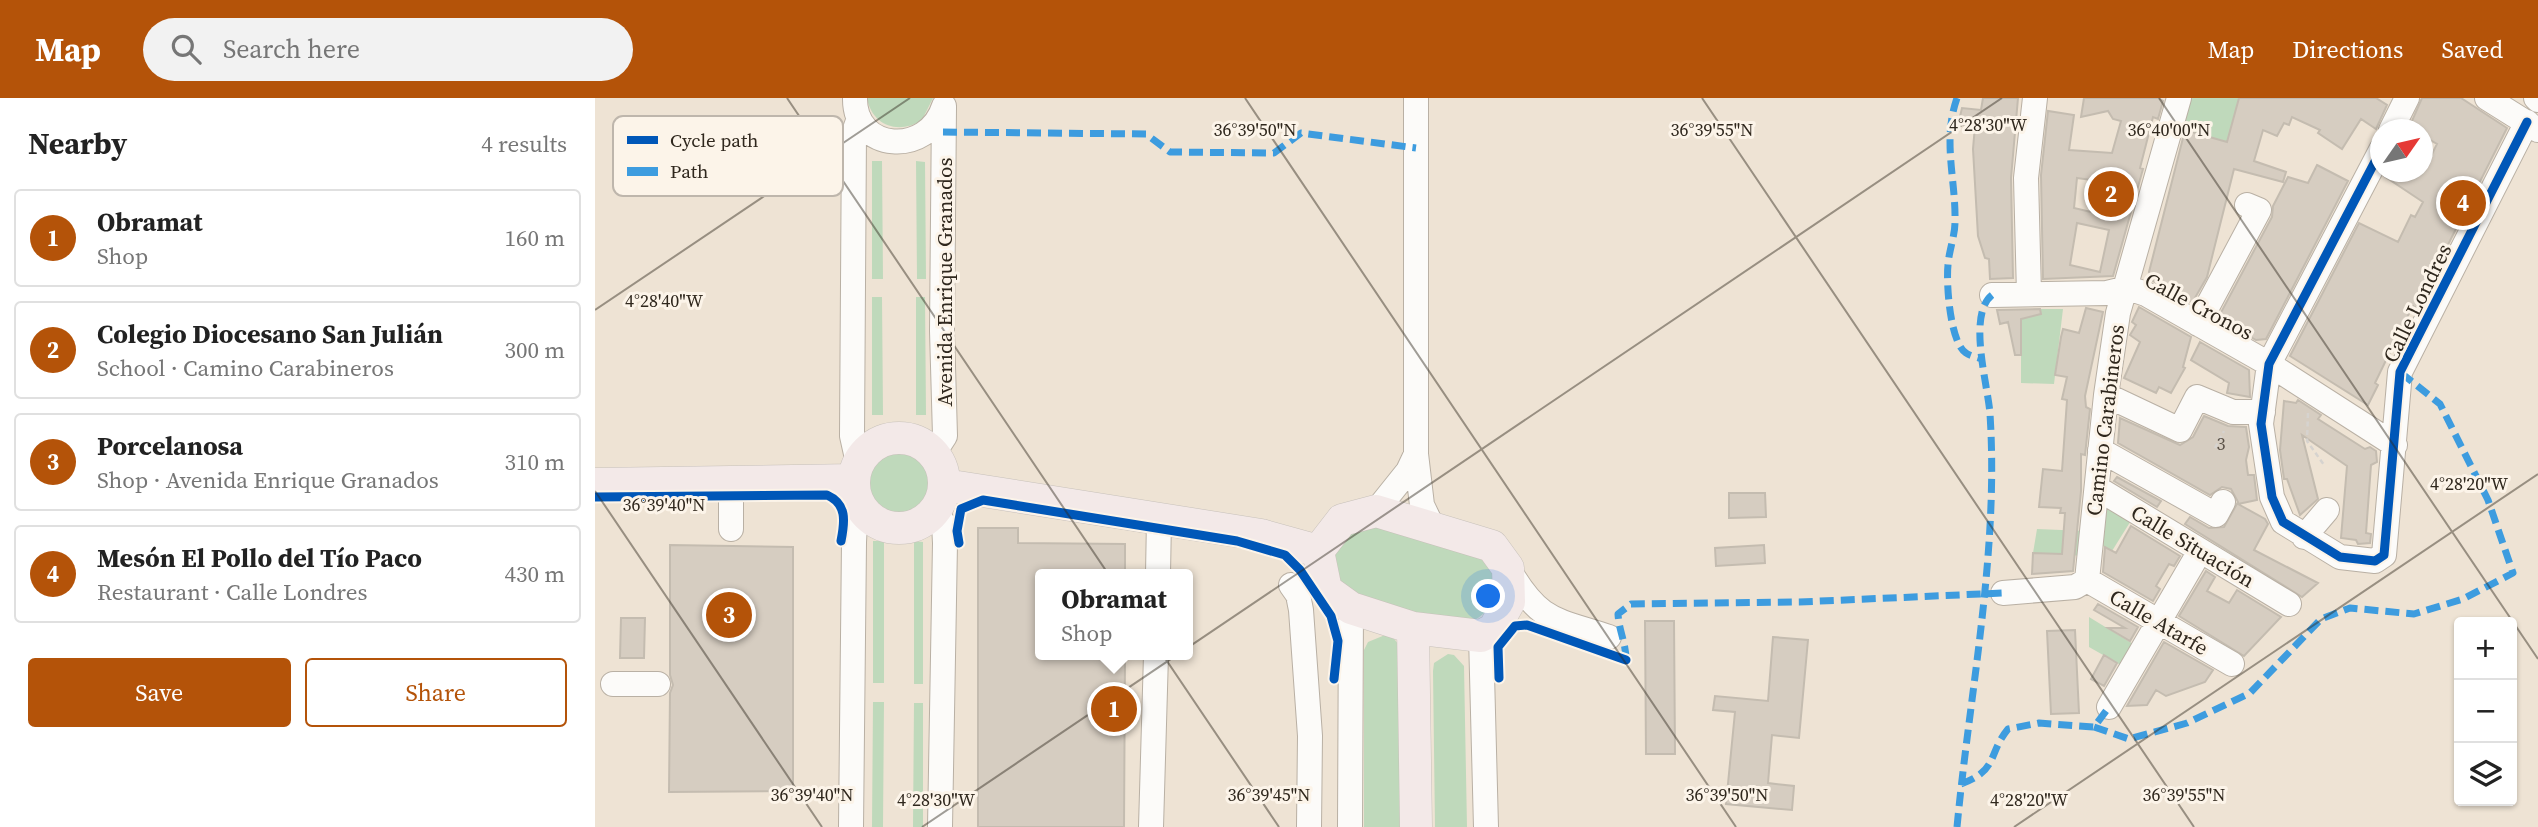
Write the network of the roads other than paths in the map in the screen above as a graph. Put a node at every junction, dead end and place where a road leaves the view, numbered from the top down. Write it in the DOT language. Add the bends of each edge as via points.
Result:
graph roads {
  1 [pos="1416,98"];
  2 [pos="2035,98"];
  3 [pos="2179,98"];
  4 [pos="2407,98"];
  5 [pos="2487,98"];
  6 [pos="944,103"];
  7 [pos="857,108"];
  8 [pos="2535,112"];
  9 [pos="2396,119"];
  10 [pos="2370,170"];
  11 [pos="2247,205"];
  12 [pos="2128,288"];
  13 [pos="1992,295"];
  14 [pos="2029,295"];
  15 [pos="2198,324"];
  16 [pos="2269,364"];
  17 [pos="2106,394"];
  18 [pos="2263,412"];
  19 [pos="2395,445"];
  20 [pos="2100,450"];
  21 [pos="934,453"];
  22 [pos="1416,454"];
  23 [pos="856,472"];
  24 [pos="731,481"];
  25 [pos="595,484"];
  26 [pos="2097,488"];
  27 [pos="2181,497"];
  28 [pos="940,498"];
  29 [pos="2223,502"];
  30 [pos="863,510"];
  31 [pos="2327,510"];
  32 [pos="1376,511"];
  33 [pos="1159,519"];
  34 [pos="2162,527"];
  35 [pos="1433,528"];
  36 [pos="731,529"];
  37 [pos="2304,537"];
  38 [pos="1318,551"];
  39 [pos="2200,551"];
  40 [pos="1508,568"];
  41 [pos="1158,569"];
  42 [pos="2087,580"];
  43 [pos="1291,585"];
  44 [pos="2003,593"];
  45 [pos="2289,604"];
  46 [pos="1350,608"];
  47 [pos="1547,616"];
  48 [pos="2159,622"];
  49 [pos="1413,628"];
  50 [pos="1488,633"];
  51 [pos="1609,637"];
  52 [pos="1156,660"];
  53 [pos="2231,664"];
  54 [pos="613,684"];
  55 [pos="658,684"];
  56 [pos="2109,707"];
  57 [pos="851,827"];
  58 [pos="940,827"];
  59 [pos="1151,827"];
  60 [pos="1308,827"];
  61 [pos="1350,827"];
  62 [pos="1416,827"];
  63 [pos="1486,827"];
  1 -- 22 [label="street"];
  2 -- 14 [label="street" via="2026,178"];
  3 -- 12 [label="street, Camino Carabineros"];
  4 -- 9 [label="street"];
  5 -- 8 [label="street"];
  6 -- 7 [label="street" via="930,131 905,142 879,137"];
  6 -- 21 [label="street, Avenida Enrique Granados" via="944,436"];
  7 -- 23 [label="street" via="852,436"];
  8 -- 19 [label="street, Calle Londres" via="2400,372"];
  10 -- 16 [label="street"];
  11 -- 15 [label="street" via="2259,209"];
  12 -- 14 [label="street" via="2107,293"];
  12 -- 15 [label="street, Calle Cronos"];
  12 -- 17 [label="street, Camino Carabineros" via="2118,313"];
  13 -- 14 [label="street"];
  15 -- 16 [label="street, Calle Cronos"];
  16 -- 18 [label="street"];
  16 -- 19 [label="street, Calle Cronos"];
  17 -- 18 [label="street" via="2180,430 2197,397 2233,412"];
  17 -- 20 [label="street, Camino Carabineros"];
  18 -- 37 [label="street" via="2272,497 2283,522"];
  19 -- 37 [label="street, Calle Londres" via="2383,555 2375,561 2340,557"];
  20 -- 26 [label="street, Camino Carabineros"];
  20 -- 27 [label="street"];
  21 -- 23 [label="main road" via="908,438 893,437 866,451"];
  21 -- 28 [label="main road" via="944,474"];
  22 -- 32 [label="street"];
  22 -- 35 [label="street" via="1422,505"];
  23 -- 24 [label="main road"];
  23 -- 30 [label="main road" via="857,501"];
  24 -- 25 [label="main road"];
  24 -- 36 [label="street"];
  26 -- 34 [label="street, Calle Situación"];
  26 -- 42 [label="street, Camino Carabineros"];
  27 -- 29 [label="street" via="2216,515"];
  27 -- 34 [label="street"];
  28 -- 30 [label="main road" via="925,520 899,528 873,520"];
  28 -- 33 [label="main road"];
  28 -- 58 [label="street" via="945,543"];
  30 -- 57 [label="street" via="855,523 854,542"];
  31 -- 37 [label="street"];
  32 -- 35 [label="main road"];
  32 -- 38 [label="main road" via="1342,520"];
  33 -- 38 [label="main road" via="1261,535"];
  33 -- 41 [label="street"];
  34 -- 39 [label="street, Calle Situación"];
  35 -- 40 [label="main road" via="1492,546"];
  38 -- 46 [label="main road" via="1327,590"];
  39 -- 45 [label="street, Calle Situación"];
  39 -- 48 [label="street"];
  40 -- 47 [label="street" via="1529,603"];
  40 -- 50 [label="main road" via="1509,602"];
  42 -- 44 [label="street" via="2075,587"];
  42 -- 48 [label="street, Calle Atarfe"];
  43 -- 60 [label="street" via="1301,610 1310,736"];
  46 -- 49 [label="main road"];
  46 -- 61 [label="street"];
  47 -- 50 [label="street" via="1523,618"];
  47 -- 51 [label="street"];
  48 -- 53 [label="street, Calle Atarfe"];
  48 -- 56 [label="street"];
  49 -- 50 [label="main road"];
  49 -- 62 [label="main road"];
  50 -- 63 [label="street"];
  52 -- 59 [label="street"];
  54 -- 55 [label="street"];
}
